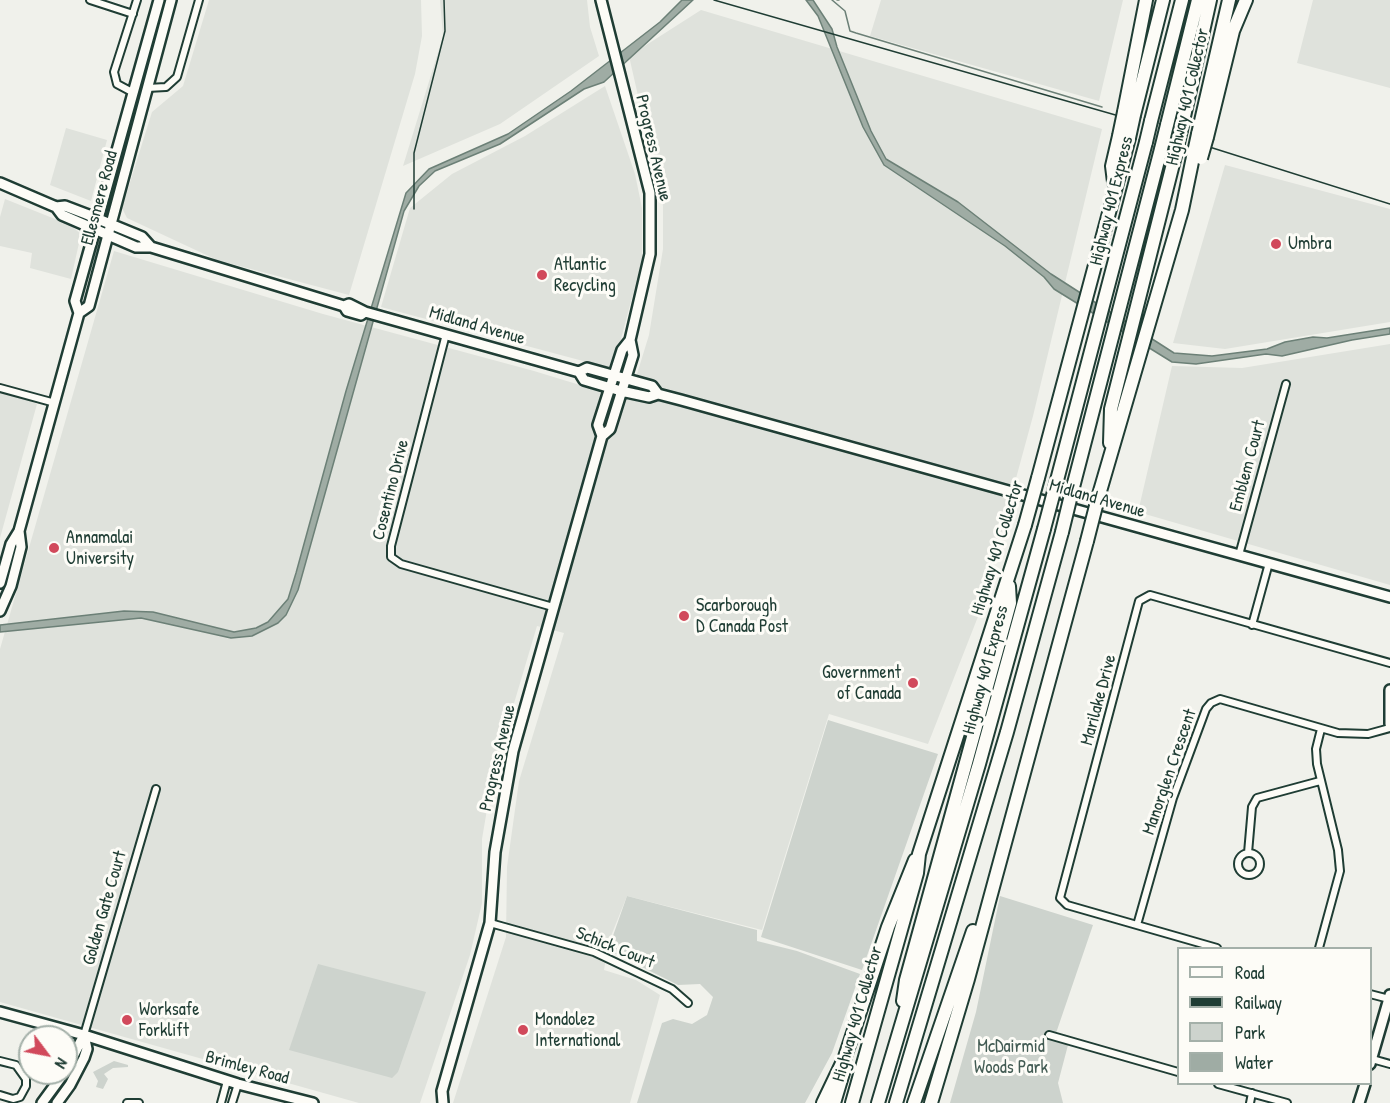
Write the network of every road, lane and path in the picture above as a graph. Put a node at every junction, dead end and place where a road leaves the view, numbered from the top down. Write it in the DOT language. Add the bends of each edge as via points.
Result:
graph roads {
  1 [pos="90,0"];
  2 [pos="137,0"];
  3 [pos="159,0"];
  4 [pos="171,0"];
  5 [pos="199,0"];
  6 [pos="601,0"];
  7 [pos="1146,0"];
  8 [pos="1163,0"];
  9 [pos="1182,0"];
  10 [pos="1198,0"];
  11 [pos="1210,0"];
  12 [pos="1229,0"];
  13 [pos="1246,0"];
  14 [pos="132,14"];
  15 [pos="147,88"];
  16 [pos="132,92"];
  17 [pos="1129,113"];
  18 [pos="1203,136"];
  19 [pos="0,183"];
  20 [pos="56,207"];
  21 [pos="97,219"];
  22 [pos="110,224"];
  23 [pos="94,231"];
  24 [pos="106,236"];
  25 [pos="151,248"];
  26 [pos="80,313"];
  27 [pos="446,334"];
  28 [pos="630,340"];
  29 [pos="579,372"];
  30 [pos="613,375"];
  31 [pos="624,379"];
  32 [pos="1286,384"];
  33 [pos="610,387"];
  34 [pos="0,388"];
  35 [pos="621,391"];
  36 [pos="658,394"];
  37 [pos="54,403"];
  38 [pos="602,436"];
  39 [pos="1109,462"];
  40 [pos="19,531"];
  41 [pos="1239,555"];
  42 [pos="1269,563"];
  43 [pos="1,573"];
  44 [pos="14,576"];
  45 [pos="1008,579"];
  46 [pos="0,583"];
  47 [pos="1390,597"];
  48 [pos="553,607"];
  49 [pos="0,611"];
  50 [pos="1252,625"];
  51 [pos="1390,663"];
  52 [pos="1390,690"];
  53 [pos="1390,724"];
  54 [pos="1321,729"];
  55 [pos="1390,729"];
  56 [pos="1023,779"];
  57 [pos="1320,781"];
  58 [pos="156,789"];
  59 [pos="1248,853"];
  60 [pos="919,854"];
  61 [pos="490,923"];
  62 [pos="1137,925"];
  63 [pos="1214,947"];
  64 [pos="1319,947"];
  65 [pos="1372,994"];
  66 [pos="1389,997"];
  67 [pos="688,1003"];
  68 [pos="0,1012"];
  69 [pos="84,1035"];
  70 [pos="1049,1035"];
  71 [pos="898,1038"];
  72 [pos="78,1047"];
  73 [pos="845,1056"];
  74 [pos="1372,1057"];
  75 [pos="0,1061"];
  76 [pos="1372,1061"];
  77 [pos="1390,1064"];
  78 [pos="1177,1071"];
  79 [pos="227,1081"];
  80 [pos="238,1084"];
  81 [pos="56,1085"];
  82 [pos="1225,1085"];
  83 [pos="1364,1085"];
  84 [pos="442,1091"];
  85 [pos="1252,1093"];
  86 [pos="0,1095"];
  87 [pos="44,1102"];
  88 [pos="57,1103"];
  89 [pos="127,1103"];
  90 [pos="139,1103"];
  91 [pos="220,1103"];
  92 [pos="232,1103"];
  93 [pos="313,1103"];
  94 [pos="433,1103"];
  95 [pos="443,1103"];
  96 [pos="823,1103"];
  97 [pos="834,1103"];
  98 [pos="852,1103"];
  99 [pos="878,1103"];
  100 [pos="896,1103"];
  101 [pos="914,1103"];
  102 [pos="931,1103"];
  103 [pos="1250,1103"];
  104 [pos="1287,1103"];
  105 [pos="1359,1103"];
  1 -- 14 [label="street"];
  2 -- 14 [label="street"];
  3 -- 16 [label="main road, Ellesmere Road"];
  4 -- 15 [label="main road, Ellesmere Road"];
  5 -- 15 [label="street" via="177,77 166,87"];
  6 -- 28 [label="main road, Progress Avenue" via="650,193 650,254"];
  7 -- 17 [label="highway"];
  8 -- 17 [label="highway, Highway 401 Collector"];
  9 -- 71 [label="highway, Highway 401 Express, bridge" via="1044,530"];
  10 -- 100 [label="highway, Highway 401 Express, bridge" via="1062,532 1007,732"];
  11 -- 39 [label="highway, bridge" via="1111,409"];
  12 -- 18 [label="highway, Highway 401 Collector"];
  13 -- 18 [label="highway" via="1233,31"];
  14 -- 16 [label="street" via="114,72 117,84"];
  15 -- 22 [label="main road, Ellesmere Road"];
  16 -- 21 [label="main road, Ellesmere Road"];
  17 -- 45 [label="highway, Highway 401 Collector, bridge" via="1115,191"];
  18 -- 39 [label="highway, bridge"];
  19 -- 20 [label="main road, Midland Avenue"];
  20 -- 21 [label="main road, Midland Avenue" via="65,206"];
  20 -- 23 [label="main road, Midland Avenue" via="62,215"];
  21 -- 22 [label="main road, Midland Avenue"];
  21 -- 23 [label="main road, Ellesmere Road"];
  22 -- 24 [label="main road, Ellesmere Road"];
  22 -- 25 [label="main road, Midland Avenue" via="142,237"];
  23 -- 24 [label="main road, Midland Avenue"];
  23 -- 26 [label="main road, Ellesmere Road" via="75,301"];
  24 -- 25 [label="main road, Midland Avenue"];
  24 -- 26 [label="main road, Ellesmere Road" via="89,306"];
  25 -- 27 [label="main road, Midland Avenue"];
  26 -- 37 [label="main road, Ellesmere Road"];
  27 -- 29 [label="main road, Midland Avenue"];
  27 -- 48 [label="street, Cosentino Drive" via="391,557 401,564"];
  28 -- 30 [label="main road, Progress Avenue"];
  28 -- 31 [label="main road, Progress Avenue" via="633,355"];
  29 -- 30 [label="main road, Midland Avenue" via="588,368"];
  29 -- 33 [label="main road, Midland Avenue" via="585,380"];
  30 -- 31 [label="main road, Midland Avenue"];
  30 -- 33 [label="main road, Progress Avenue"];
  31 -- 35 [label="main road, Progress Avenue"];
  31 -- 36 [label="main road, Midland Avenue" via="652,386"];
  32 -- 41 [label="street, Emblem Court"];
  33 -- 35 [label="main road, Midland Avenue"];
  33 -- 38 [label="main road, Progress Avenue" via="598,425"];
  34 -- 37 [label="street"];
  35 -- 36 [label="main road, Midland Avenue" via="649,397"];
  35 -- 38 [label="main road, Progress Avenue" via="610,429"];
  36 -- 41 [label="main road, Midland Avenue"];
  37 -- 40 [label="main road, Ellesmere Road"];
  38 -- 48 [label="main road, Progress Avenue"];
  39 -- 56 [label="highway, bridge"];
  40 -- 43 [label="main road, Ellesmere Road"];
  40 -- 44 [label="main road, Ellesmere Road" via="21,547"];
  41 -- 42 [label="main road, Midland Avenue"];
  42 -- 47 [label="main road, Midland Avenue"];
  42 -- 50 [label="street"];
  43 -- 44 [label="street"];
  43 -- 46 [label="main road, Ellesmere Road"];
  44 -- 49 [label="main road, Ellesmere Road"];
  45 -- 60 [label="highway, Highway 401 Collector"];
  45 -- 71 [label="highway" via="1010,603 906,980"];
  48 -- 61 [label="main road, Progress Avenue" via="502,805"];
  50 -- 51 [label="street, Marilake Drive"];
  50 -- 62 [label="street, Marilake Drive" via="1150,596 1137,605 1126,659 1060,898 1067,905"];
  52 -- 53 [label="main road"];
  54 -- 55 [label="street, Manorglen Crescent" via="1353,734"];
  54 -- 57 [label="street" via="1316,758"];
  54 -- 62 [label="street, Manorglen Crescent" via="1220,699 1208,705 1173,798"];
  56 -- 101 [label="highway"];
  56 -- 102 [label="highway"];
  57 -- 59 [label="street" via="1257,798 1252,807"];
  57 -- 64 [label="street" via="1340,871"];
  58 -- 69 [label="street, Golden Gate Court"];
  60 -- 73 [label="highway" via="888,927"];
  60 -- 98 [label="highway, Highway 401 Collector" via="917,873"];
  61 -- 67 [label="street, Schick Court" via="594,952 672,989"];
  61 -- 84 [label="main road, Progress Avenue"];
  62 -- 63 [label="street, Marilake Drive"];
  65 -- 66 [label="street"];
  66 -- 74 [label="main road"];
  68 -- 69 [label="main road, Brimley Road"];
  69 -- 72 [label="main road"];
  69 -- 79 [label="main road, Brimley Road"];
  69 -- 88 [label="main road" via="84,1058"];
  70 -- 78 [label="street"];
  71 -- 99 [label="highway, Highway 401 Express"];
  73 -- 96 [label="highway"];
  73 -- 97 [label="highway"];
  75 -- 86 [label="street" via="16,1065 26,1079 20,1097"];
  76 -- 77 [label="street"];
  79 -- 80 [label="main road, Brimley Road"];
  79 -- 91 [label="street"];
  80 -- 92 [label="street"];
  80 -- 93 [label="main road, Brimley Road"];
  81 -- 87 [label="main road"];
  82 -- 85 [label="street"];
  83 -- 105 [label="main road"];
  84 -- 94 [label="main road, Progress Avenue"];
  84 -- 95 [label="main road, Progress Avenue"];
  85 -- 103 [label="street"];
  85 -- 104 [label="street"];
  89 -- 90 [label="street"];
}
